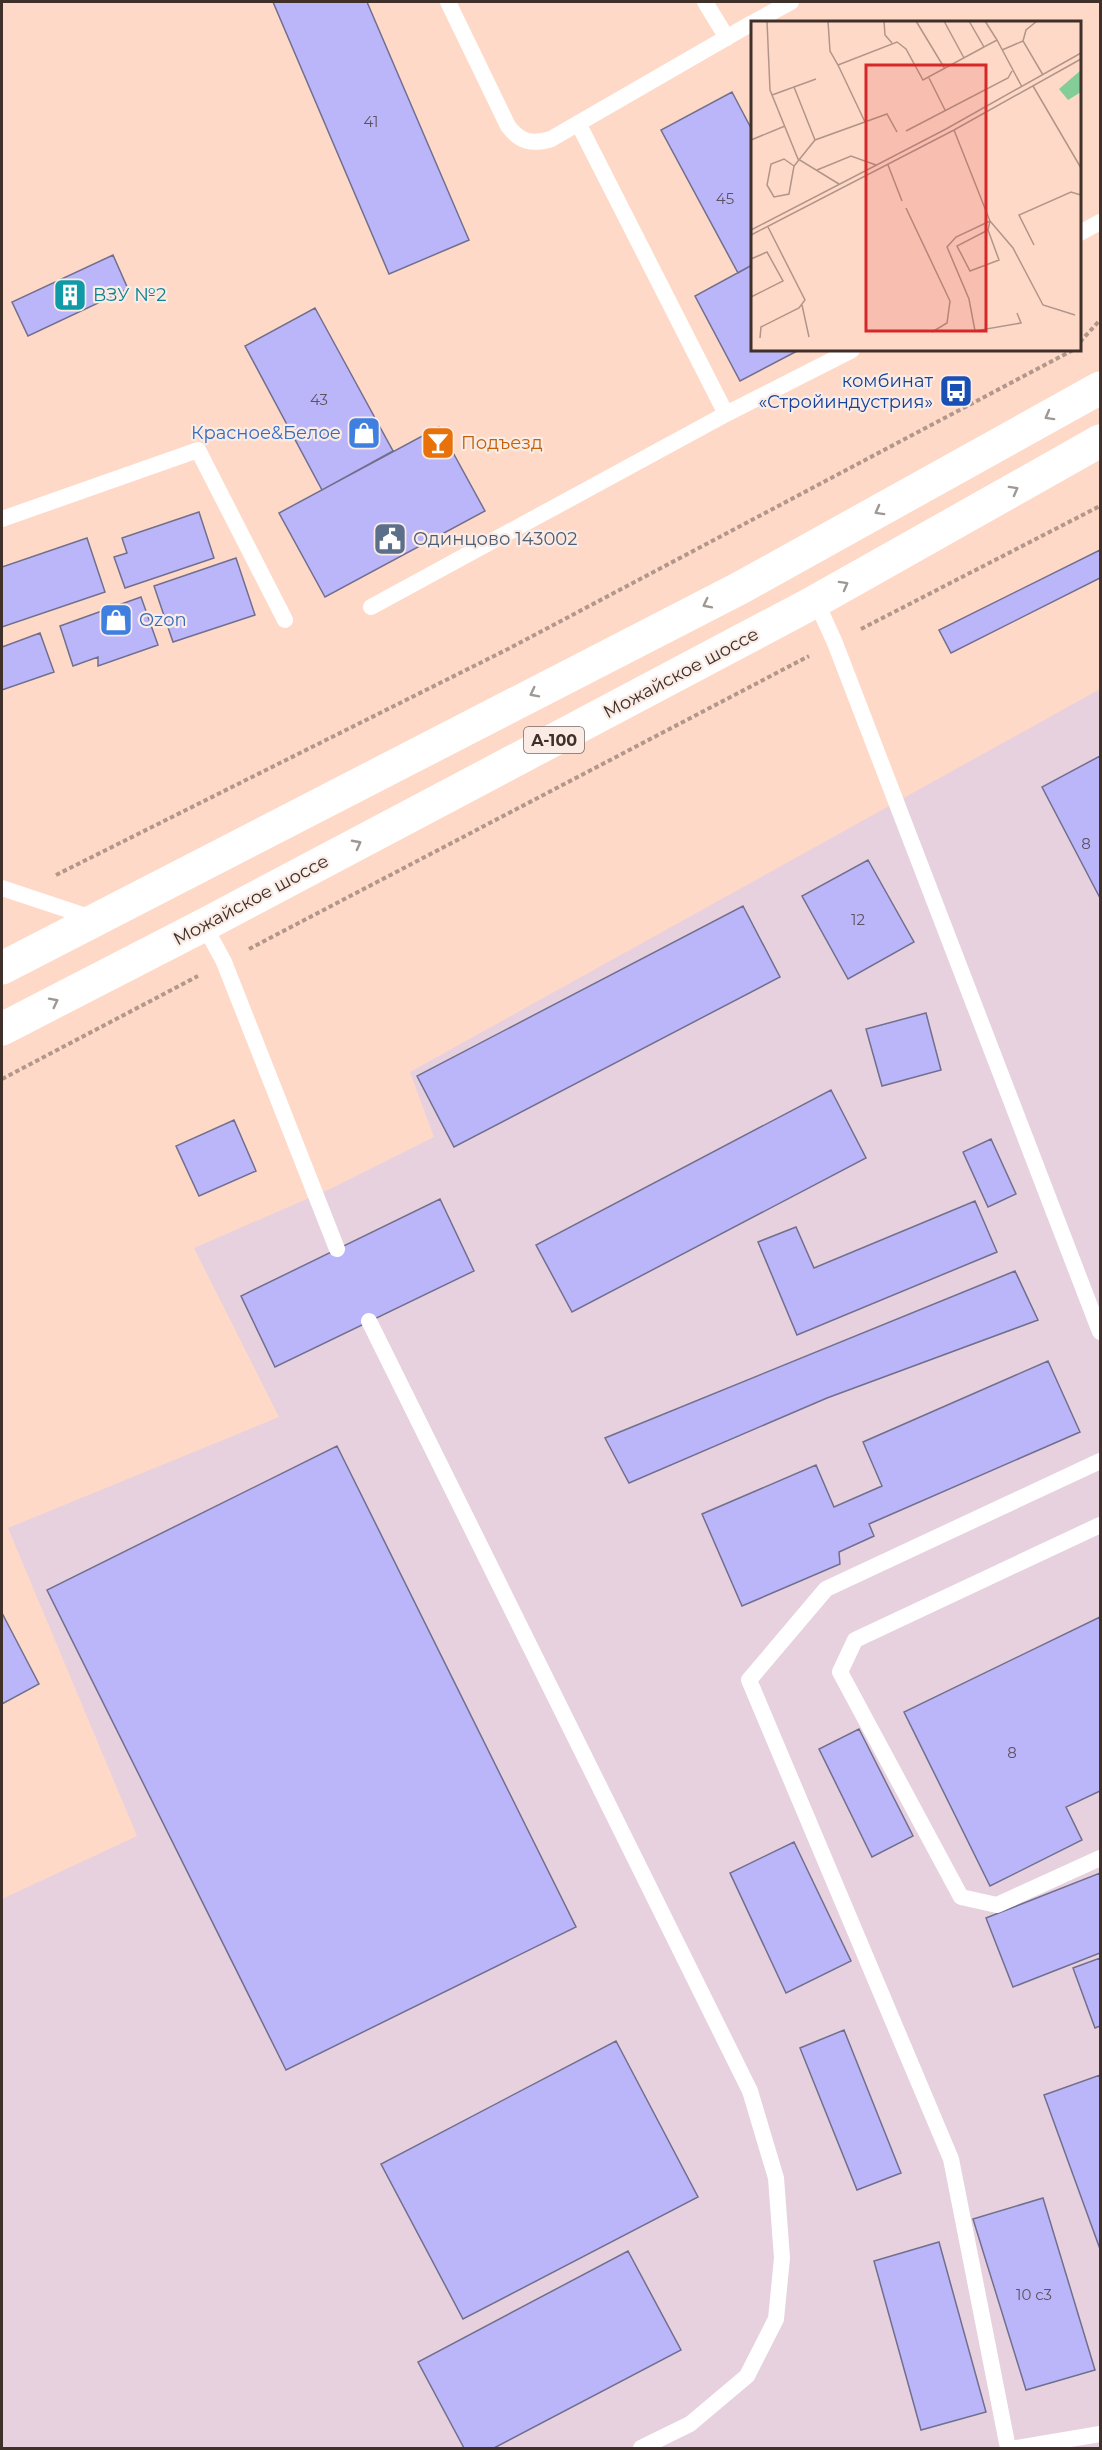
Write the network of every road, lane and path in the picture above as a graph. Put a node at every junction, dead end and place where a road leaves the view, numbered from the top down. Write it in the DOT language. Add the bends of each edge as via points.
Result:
graph roads {
  1 [pos="448,2"];
  2 [pos="705,2"];
  3 [pos="791,2"];
  4 [pos="757,21"];
  5 [pos="751,24"];
  6 [pos="727,38"];
  7 [pos="578,123"];
  8 [pos="1101,222"];
  9 [pos="1081,232"];
  10 [pos="1101,320"];
  11 [pos="1081,341"];
  12 [pos="850,351"];
  13 [pos="1071,351"];
  14 [pos="1101,388"];
  15 [pos="726,414"];
  16 [pos="1101,441"];
  17 [pos="1101,506"];
  18 [pos="2,519"];
  19 [pos="816,601"];
  20 [pos="371,607"];
  21 [pos="285,620"];
  22 [pos="835,642"];
  23 [pos="2,888"];
  24 [pos="19,894"];
  25 [pos="96,919"];
  26 [pos="204,925"];
  27 [pos="224,962"];
  28 [pos="2,968"];
  29 [pos="2,1029"];
  30 [pos="2,1079"];
  31 [pos="338,1249"];
  32 [pos="369,1321"];
  33 [pos="1101,1332"];
  34 [pos="1101,1461"];
  35 [pos="1101,1525"];
  36 [pos="1101,1858"];
  37 [pos="1101,2434"];
  38 [pos="641,2448"];
  39 [pos="1008,2448"];
  40 [pos="1017,2448"];
  1 -- 7 [label="lane" via="516,136 539,143"];
  2 -- 6 [label="lane"];
  3 -- 4 [label="lane"];
  5 -- 6 [label="lane"];
  6 -- 7 [label="lane"];
  7 -- 15 [label="lane"];
  8 -- 9 [label="lane"];
  10 -- 11 [label="path"];
  12 -- 15 [label="lane"];
  13 -- 24 [label="path" via="508,649"];
  14 -- 25 [label="main road, А-100, one-way" via="740,588"];
  15 -- 20 [label="lane"];
  19 -- 16 [label="main road, Можайское шоссе / А-100, one-way"];
  17 -- 22 [label="path"];
  18 -- 21 [label="lane" via="198,450"];
  19 -- 22 [label="lane"];
  26 -- 19 [label="main road, Можайское шоссе / А-100, one-way"];
  22 -- 27 [label="path"];
  22 -- 33 [label="lane"];
  23 -- 24 [label="lane"];
  24 -- 25 [label="lane"];
  25 -- 28 [label="main road, А-100"];
  26 -- 27 [label="lane"];
  29 -- 26 [label="main road, Можайское шоссе / А-100, one-way"];
  27 -- 30 [label="path"];
  27 -- 31 [label="lane"];
  32 -- 38 [label="lane" via="750,2091 776,2178 782,2258 776,2319 747,2376 690,2424"];
  34 -- 39 [label="lane" via="826,1589 749,1680 951,2159"];
  35 -- 36 [label="lane" via="855,1640 840,1672 961,1897 997,1905"];
  37 -- 40 [label="lane"];
}
